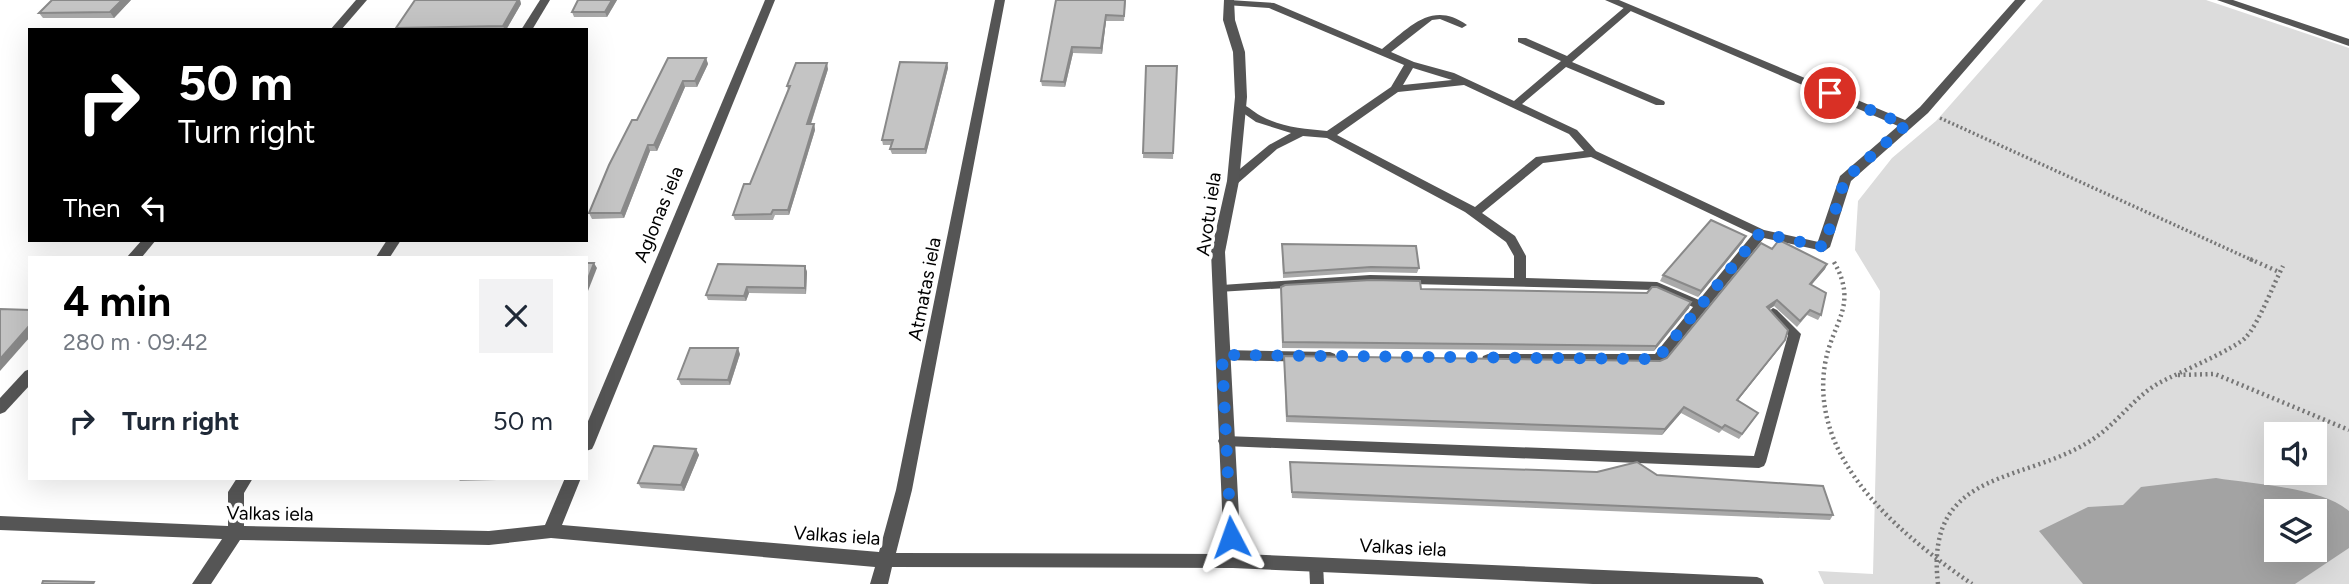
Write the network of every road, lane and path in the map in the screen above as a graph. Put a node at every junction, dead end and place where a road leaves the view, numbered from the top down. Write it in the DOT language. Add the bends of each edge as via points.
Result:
graph roads {
  1 [pos="362,0"];
  2 [pos="545,0"];
  3 [pos="770,0"];
  4 [pos="1000,0"];
  5 [pos="1609,0"];
  6 [pos="2021,0"];
  7 [pos="2222,0"];
  8 [pos="1229,2"];
  9 [pos="1261,2"];
  10 [pos="1629,8"];
  11 [pos="1461,25"];
  12 [pos="337,28"];
  13 [pos="527,28"];
  14 [pos="1522,40"];
  15 [pos="2349,43"];
  16 [pos="1383,53"];
  17 [pos="1567,62"];
  18 [pos="1410,64"];
  19 [pos="1465,82"];
  20 [pos="1395,89"];
  21 [pos="1660,103"];
  22 [pos="1515,105"];
  23 [pos="1240,106"];
  24 [pos="1924,110"];
  25 [pos="1906,125"];
  26 [pos="1303,132"];
  27 [pos="1329,135"];
  28 [pos="1592,153"];
  29 [pos="1233,181"];
  30 [pos="1475,213"];
  31 [pos="1760,233"];
  32 [pos="147,242"];
  33 [pos="1824,247"];
  34 [pos="135,256"];
  35 [pos="1520,283"];
  36 [pos="1222,289"];
  37 [pos="1699,305"];
  38 [pos="1773,313"];
  39 [pos="1222,355"];
  40 [pos="1344,357"];
  41 [pos="1480,359"];
  42 [pos="2174,375"];
  43 [pos="28,376"];
  44 [pos="0,408"];
  45 [pos="2349,430"];
  46 [pos="588,439"];
  47 [pos="1225,441"];
  48 [pos="244,480"];
  49 [pos="572,480"];
  50 [pos="0,523"];
  51 [pos="551,531"];
  52 [pos="236,533"];
  53 [pos="1935,558"];
  54 [pos="883,559"];
  55 [pos="1233,561"];
  56 [pos="1316,564"];
  57 [pos="1672,580"];
  58 [pos="201,584"];
  59 [pos="879,584"];
  60 [pos="1317,584"];
  61 [pos="1757,584"];
  62 [pos="1938,584"];
  63 [pos="1972,584"];
  1 -- 12 [label="street"];
  2 -- 13 [label="street"];
  3 -- 46 [label="street, Aglonas iela"];
  4 -- 54 [label="street, Atmatas iela" via="904,490"];
  5 -- 10 [label="street"];
  6 -- 24 [label="street"];
  7 -- 15 [label="street"];
  8 -- 9 [label="lane"];
  8 -- 23 [label="street, Avotu iela" via="1229,20 1239,52"];
  9 -- 16 [label="lane"];
  10 -- 17 [label="lane"];
  10 -- 25 [label="street"];
  11 -- 16 [label="lane" via="1441,16 1429,18"];
  14 -- 17 [label="lane"];
  16 -- 18 [label="lane"];
  17 -- 21 [label="lane"];
  17 -- 22 [label="lane"];
  18 -- 19 [label="lane"];
  18 -- 20 [label="lane"];
  19 -- 20 [label="lane"];
  19 -- 22 [label="lane"];
  20 -- 27 [label="lane"];
  22 -- 28 [label="lane" via="1573,132"];
  23 -- 26 [label="lane" via="1270,125"];
  23 -- 29 [label="street, Avotu iela"];
  24 -- 25 [label="street"];
  24 -- 42 [label="path" via="2281,269 2246,338"];
  25 -- 33 [label="street" via="1845,179"];
  26 -- 27 [label="lane"];
  26 -- 29 [label="lane" via="1273,146"];
  27 -- 30 [label="lane"];
  28 -- 30 [label="lane" via="1540,160"];
  28 -- 31 [label="lane"];
  29 -- 36 [label="street, Avotu iela" via="1218,252"];
  30 -- 35 [label="lane" via="1511,239 1520,256"];
  31 -- 33 [label="lane"];
  31 -- 37 [label="lane"];
  32 -- 34 [label="street"];
  33 -- 53 [label="path" via="1843,275 1844,319 1825,362 1823,413 1845,462 1895,525"];
  35 -- 36 [label="lane" via="1370,279"];
  35 -- 37 [label="lane" via="1657,286"];
  36 -- 39 [label="street, Avotu iela"];
  37 -- 41 [label="lane" via="1657,359"];
  38 -- 47 [label="lane" via="1795,334 1759,462"];
  39 -- 40 [label="lane"];
  39 -- 47 [label="street, Avotu iela"];
  42 -- 45 [label="path" via="2215,374"];
  42 -- 53 [label="path" via="2157,384 2095,438 2003,474 1962,500 1939,531"];
  43 -- 44 [label="street"];
  47 -- 55 [label="street, Avotu iela"];
  48 -- 52 [label="street" via="236,492"];
  49 -- 51 [label="street"];
  50 -- 52 [label="street, Valkas iela"];
  51 -- 52 [label="street, Valkas iela" via="489,538"];
  51 -- 54 [label="street, Valkas iela"];
  52 -- 58 [label="street"];
  53 -- 62 [label="path"];
  53 -- 63 [label="path"];
  54 -- 55 [label="street, Valkas iela"];
  54 -- 59 [label="street, Atmatas iela"];
  55 -- 56 [label="street, Valkas iela"];
  56 -- 57 [label="street, Valkas iela"];
  56 -- 60 [label="lane"];
  57 -- 61 [label="lane"];
}
